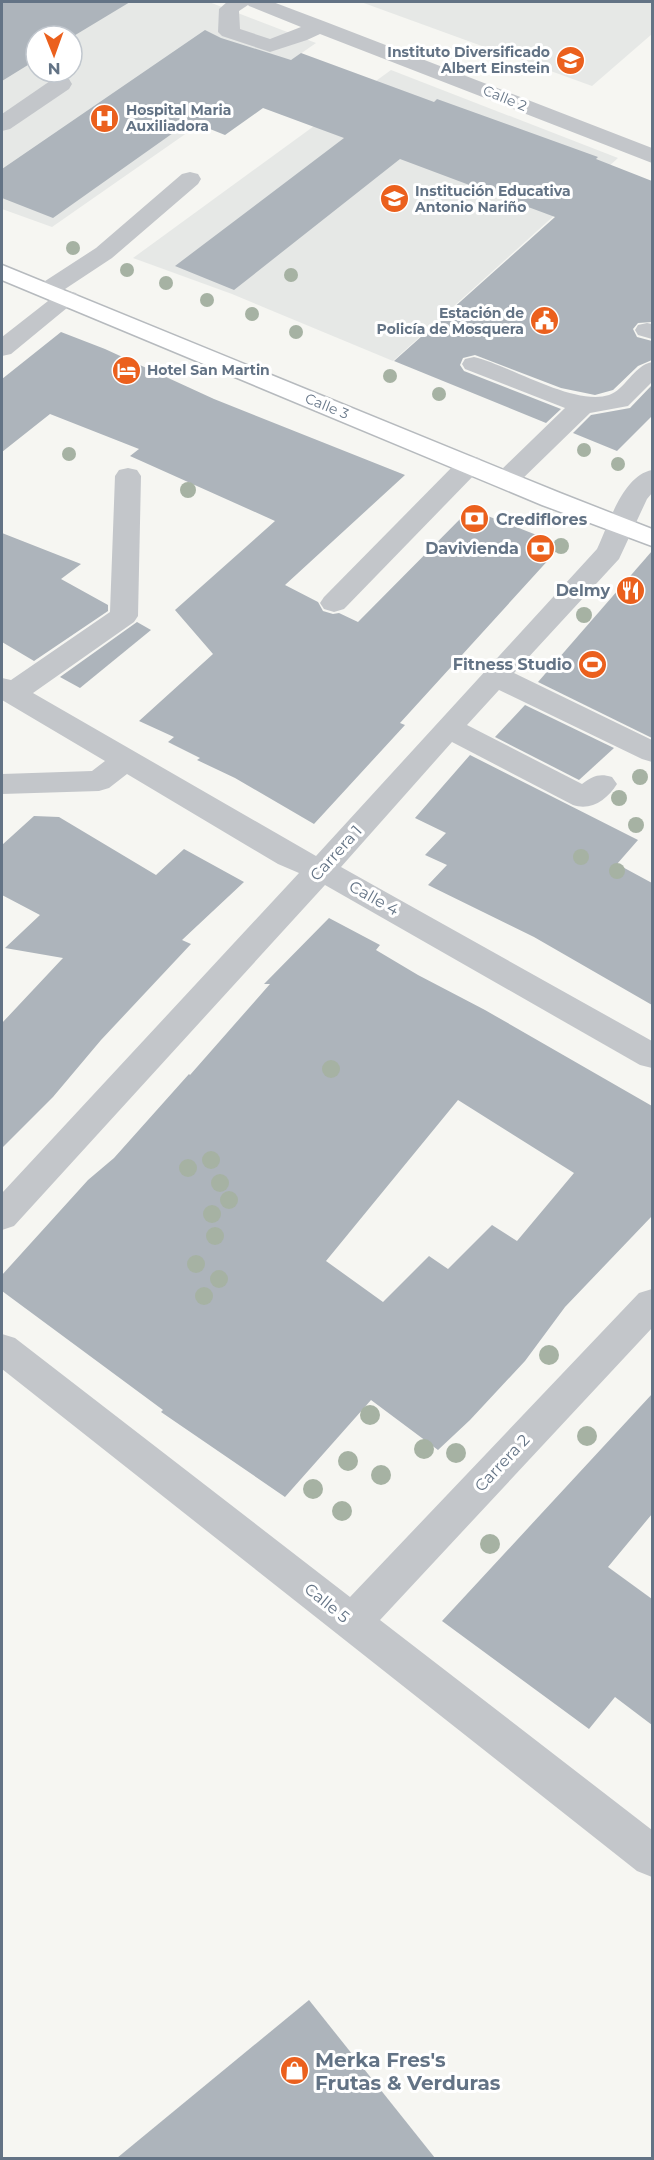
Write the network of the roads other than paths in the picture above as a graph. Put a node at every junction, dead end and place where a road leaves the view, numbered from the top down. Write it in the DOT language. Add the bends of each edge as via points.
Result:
graph roads {
  1 [pos="240,2"];
  2 [pos="256,2"];
  3 [pos="319,26"];
  4 [pos="61,84"];
  5 [pos="2,123"];
  6 [pos="652,156"];
  7 [pos="190,179"];
  8 [pos="2,272"];
  9 [pos="57,294"];
  10 [pos="2,349"];
  11 [pos="474,364"];
  12 [pos="652,369"];
  13 [pos="582,406"];
  14 [pos="471,464"];
  15 [pos="128,476"];
  16 [pos="652,478"];
  17 [pos="507,479"];
  18 [pos="621,526"];
  19 [pos="652,538"];
  20 [pos="334,603"];
  21 [pos="495,676"];
  22 [pos="6,690"];
  23 [pos="448,728"];
  24 [pos="652,752"];
  25 [pos="127,759"];
  26 [pos="2,784"];
  27 [pos="602,784"];
  28 [pos="320,871"];
  29 [pos="652,1056"];
  30 [pos="2,1216"];
  31 [pos="652,1304"];
  32 [pos="2,1348"];
  33 [pos="352,1623"];
  34 [pos="652,1856"];
  1 -- 3 [label="street" via="229,9 229,32 270,46"];
  2 -- 3 [label="street, Calle 2"];
  3 -- 6 [label="street, Calle 2"];
  4 -- 5 [label="street"];
  7 -- 9 [label="street"];
  8 -- 9 [label="main road, Calle 3"];
  9 -- 10 [label="street"];
  9 -- 14 [label="main road, Calle 3"];
  11 -- 13 [label="street"];
  12 -- 13 [label="street" via="619,401"];
  13 -- 17 [label="street"];
  14 -- 17 [label="main road, Calle 3"];
  14 -- 20 [label="street"];
  15 -- 22 [label="street" via="124,616 38,677"];
  16 -- 18 [label="street, Carrera 1" via="635,496"];
  17 -- 18 [label="main road, Calle 3"];
  18 -- 19 [label="main road, Calle 3"];
  18 -- 21 [label="street, Carrera 1" via="609,553"];
  21 -- 23 [label="street, Carrera 1"];
  21 -- 24 [label="street"];
  22 -- 25 [label="street, Calle 4"];
  23 -- 27 [label="street" via="584,798"];
  23 -- 28 [label="street, Carrera 1"];
  25 -- 26 [label="street" via="99,781"];
  25 -- 28 [label="street, Calle 4"];
  28 -- 29 [label="street, Calle 4" via="346,882"];
  28 -- 30 [label="street, Carrera 1"];
  31 -- 33 [label="street, Carrera 2"];
  32 -- 33 [label="street, Calle 5"];
  33 -- 34 [label="street, Calle 5"];
}
